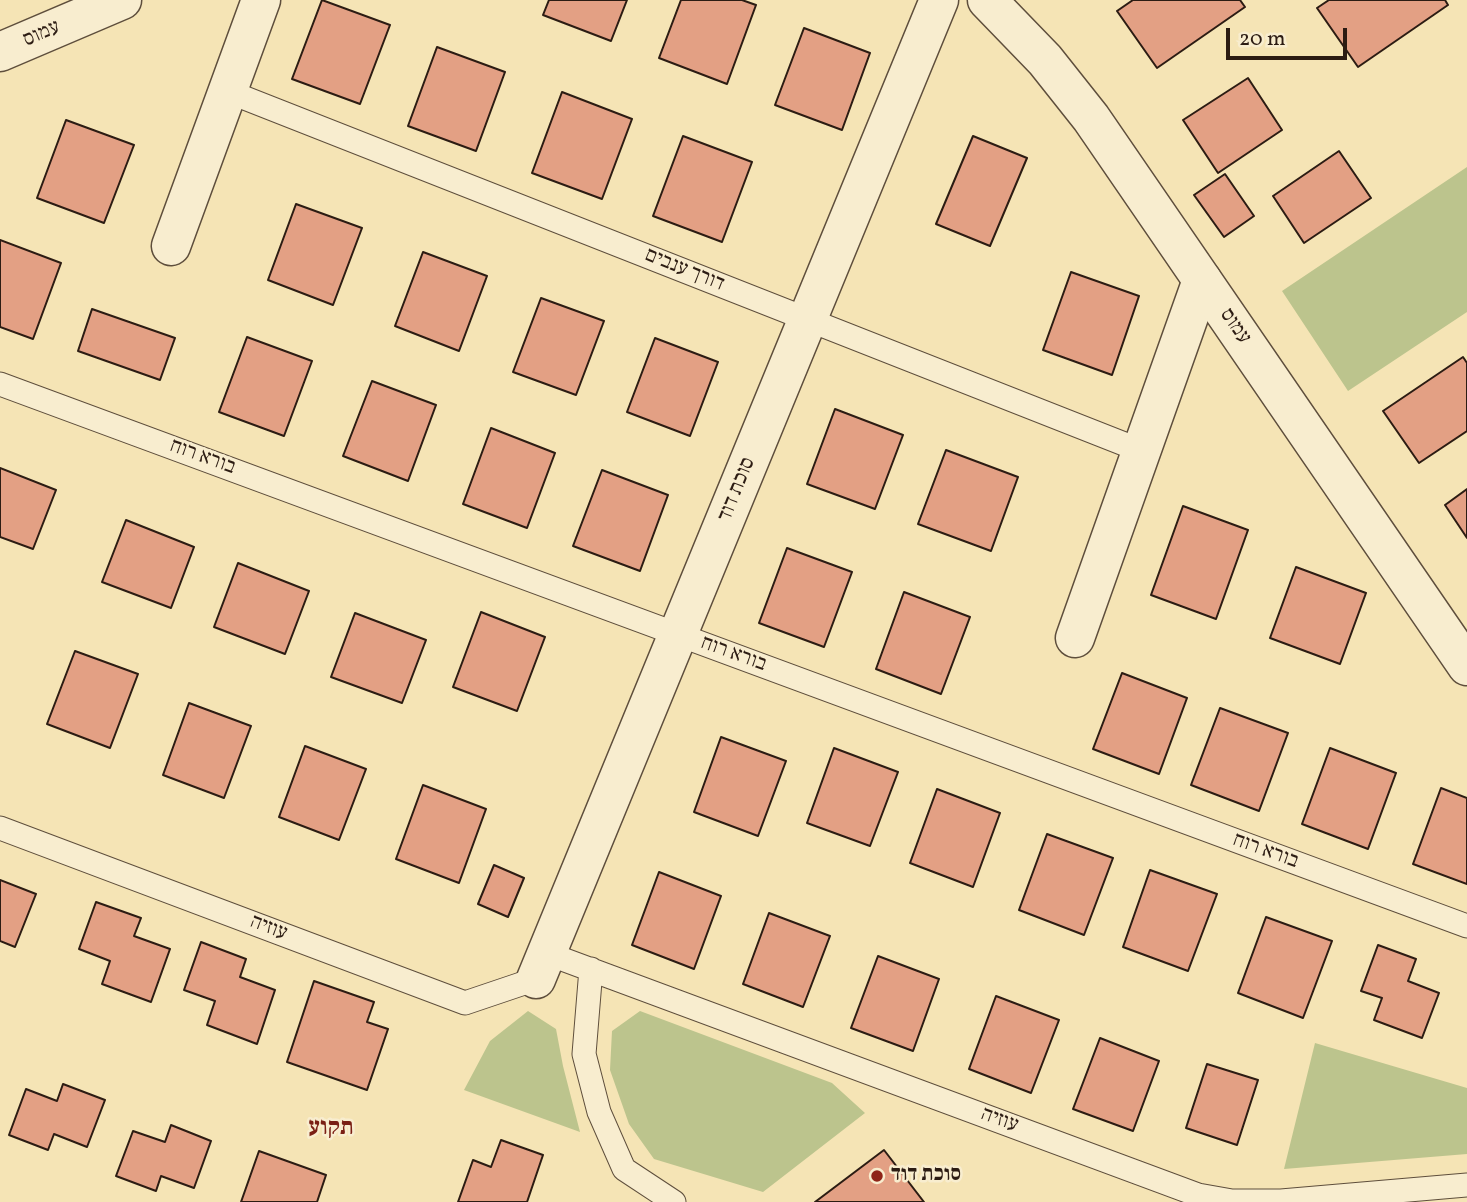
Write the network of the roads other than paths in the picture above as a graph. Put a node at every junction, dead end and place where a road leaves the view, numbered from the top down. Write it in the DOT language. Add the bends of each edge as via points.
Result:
graph roads {
  1 [pos="122,0"];
  2 [pos="261,0"];
  3 [pos="939,0"];
  4 [pos="987,0"];
  5 [pos="0,52"];
  6 [pos="227,91"];
  7 [pos="170,246"];
  8 [pos="1202,281"];
  9 [pos="807,320"];
  10 [pos="0,384"];
  11 [pos="1142,450"];
  12 [pos="679,635"];
  13 [pos="1075,638"];
  14 [pos="1467,666"];
  15 [pos="0,828"];
  16 [pos="1467,926"];
  17 [pos="541,966"];
  18 [pos="591,969"];
  19 [pos="1467,1185"];
  20 [pos="674,1202"];
  1 -- 5 [label="street, עמוס"];
  2 -- 6 [label="street"];
  3 -- 9 [label="street, סוכת דוד"];
  4 -- 8 [label="street, עמוס" via="1045,60 1091,118"];
  6 -- 7 [label="street"];
  6 -- 9 [label="lane, דורך ענבים"];
  8 -- 11 [label="street"];
  8 -- 14 [label="street, עמוס"];
  9 -- 11 [label="lane, דורך ענבים"];
  9 -- 12 [label="street, סוכת דוד"];
  10 -- 12 [label="lane, בורא רוח"];
  11 -- 13 [label="street"];
  12 -- 16 [label="lane, בורא רוח"];
  12 -- 17 [label="street, סוכת דוד"];
  15 -- 17 [label="lane, עוזיה" via="465,1003"];
  17 -- 18 [label="lane, עוזיה"];
  18 -- 19 [label="lane, עוזיה" via="1198,1195 1232,1201 1281,1201"];
  18 -- 20 [label="lane" via="584,1054 599,1112 624,1169"];
}
